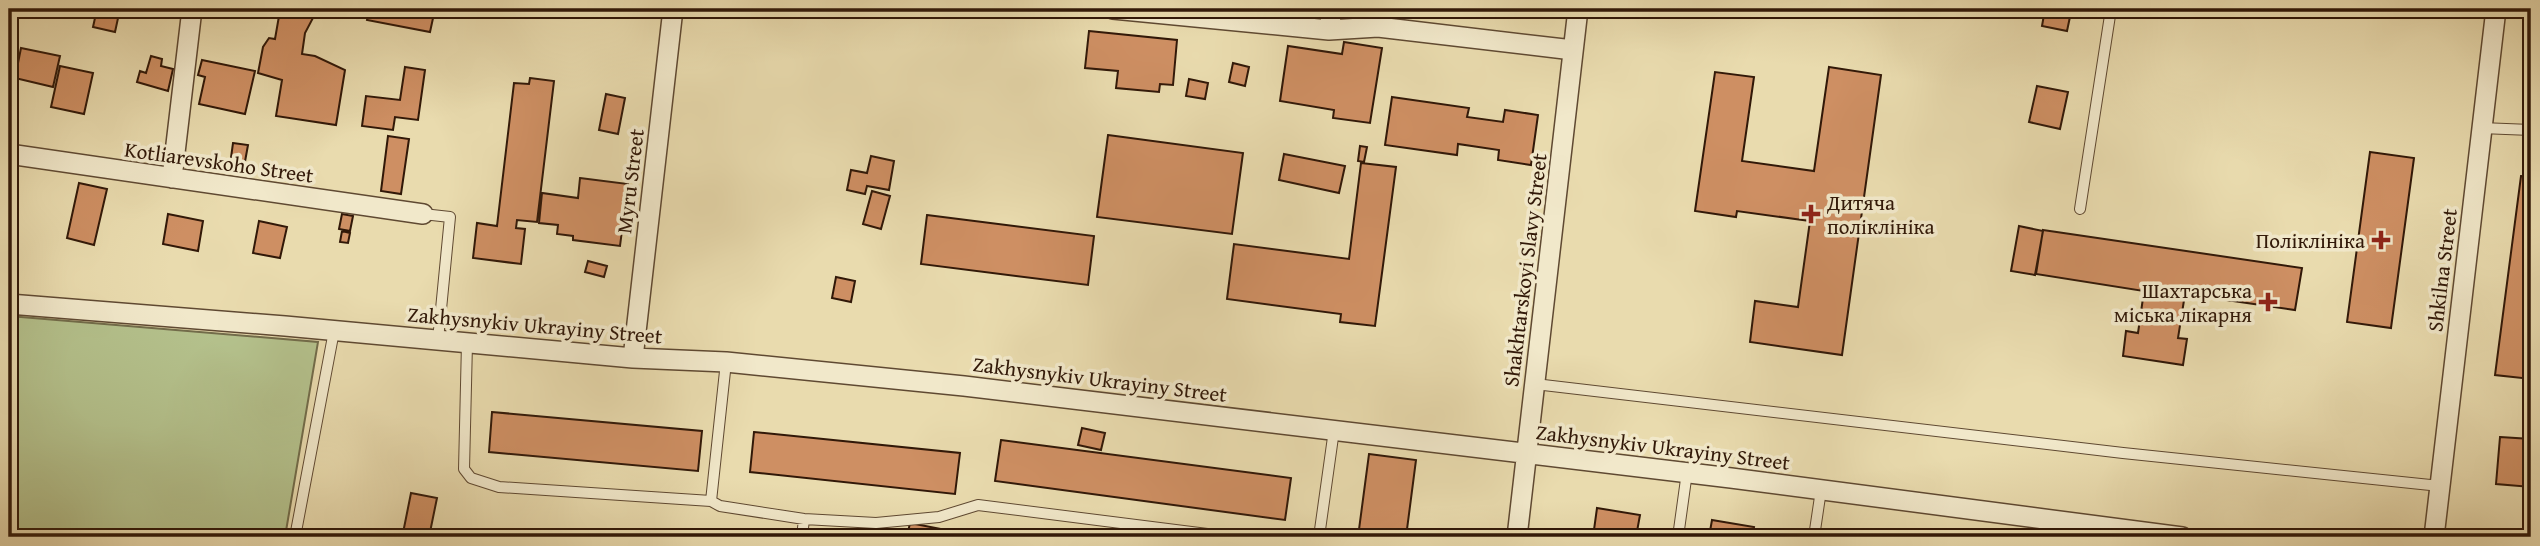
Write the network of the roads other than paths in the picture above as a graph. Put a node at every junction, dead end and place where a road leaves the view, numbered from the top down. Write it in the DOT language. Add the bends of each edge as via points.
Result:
graph roads {
  1 [pos="192,9"];
  2 [pos="673,9"];
  3 [pos="1113,9"];
  4 [pos="1332,9"];
  5 [pos="1578,9"];
  6 [pos="2110,9"];
  7 [pos="2496,9"];
  8 [pos="1329,30"];
  9 [pos="1573,50"];
  10 [pos="2481,128"];
  11 [pos="2531,130"];
  12 [pos="9,154"];
  13 [pos="172,178"];
  14 [pos="2080,209"];
  15 [pos="423,214"];
  16 [pos="9,304"];
  17 [pos="334,331"];
  18 [pos="438,340"];
  19 [pos="467,343"];
  20 [pos="633,358"];
  21 [pos="726,362"];
  22 [pos="1535,384"];
  23 [pos="1334,430"];
  24 [pos="1528,453"];
  25 [pos="1687,472"];
  26 [pos="2440,486"];
  27 [pos="1821,490"];
  28 [pos="711,502"];
  29 [pos="804,519"];
  30 [pos="295,537"];
  31 [pos="802,537"];
  32 [pos="1231,537"];
  33 [pos="1319,537"];
  34 [pos="1517,537"];
  35 [pos="1678,537"];
  36 [pos="1814,537"];
  37 [pos="2182,537"];
  38 [pos="2434,537"];
  1 -- 13 [label="street"];
  2 -- 20 [label="street, Myru Street"];
  3 -- 8 [label="street"];
  4 -- 8 [label="street"];
  5 -- 9 [label="street, Shakhtarskoyi Slavy Street"];
  6 -- 14 [label="lane"];
  7 -- 10 [label="street, Shkilna Street"];
  8 -- 9 [label="street" via="1378,27"];
  9 -- 22 [label="street, Shakhtarskoyi Slavy Street"];
  10 -- 11 [label="lane"];
  10 -- 26 [label="street, Shkilna Street"];
  12 -- 13 [label="street, Kotliarevskoho Street"];
  13 -- 15 [label="street, Kotliarevskoho Street"];
  15 -- 18 [label="lane" via="450,217"];
  16 -- 17 [label="street, Zakhysnykiv Ukrayiny Street"];
  17 -- 18 [label="street, Zakhysnykiv Ukrayiny Street"];
  17 -- 30 [label="lane"];
  18 -- 19 [label="street, Zakhysnykiv Ukrayiny Street"];
  19 -- 20 [label="street, Zakhysnykiv Ukrayiny Street"];
  19 -- 28 [label="lane" via="464,469 471,478 499,487"];
  20 -- 21 [label="street, Zakhysnykiv Ukrayiny Street"];
  21 -- 23 [label="street, Zakhysnykiv Ukrayiny Street"];
  21 -- 28 [label="lane"];
  22 -- 24 [label="street, Shakhtarskoyi Slavy Street"];
  22 -- 26 [label="lane"];
  23 -- 24 [label="street, Zakhysnykiv Ukrayiny Street"];
  23 -- 33 [label="lane"];
  24 -- 25 [label="street, Zakhysnykiv Ukrayiny Street"];
  24 -- 34 [label="street, Shakhtarskoyi Slavy Street"];
  25 -- 27 [label="street, Zakhysnykiv Ukrayiny Street"];
  25 -- 35 [label="lane"];
  26 -- 38 [label="street, Shkilna Street"];
  27 -- 36 [label="lane"];
  27 -- 37 [label="street, Zakhysnykiv Ukrayiny Street"];
  28 -- 29 [label="lane"];
  29 -- 31 [label="lane"];
  29 -- 32 [label="lane" via="876,523 939,517 978,505"];
}
